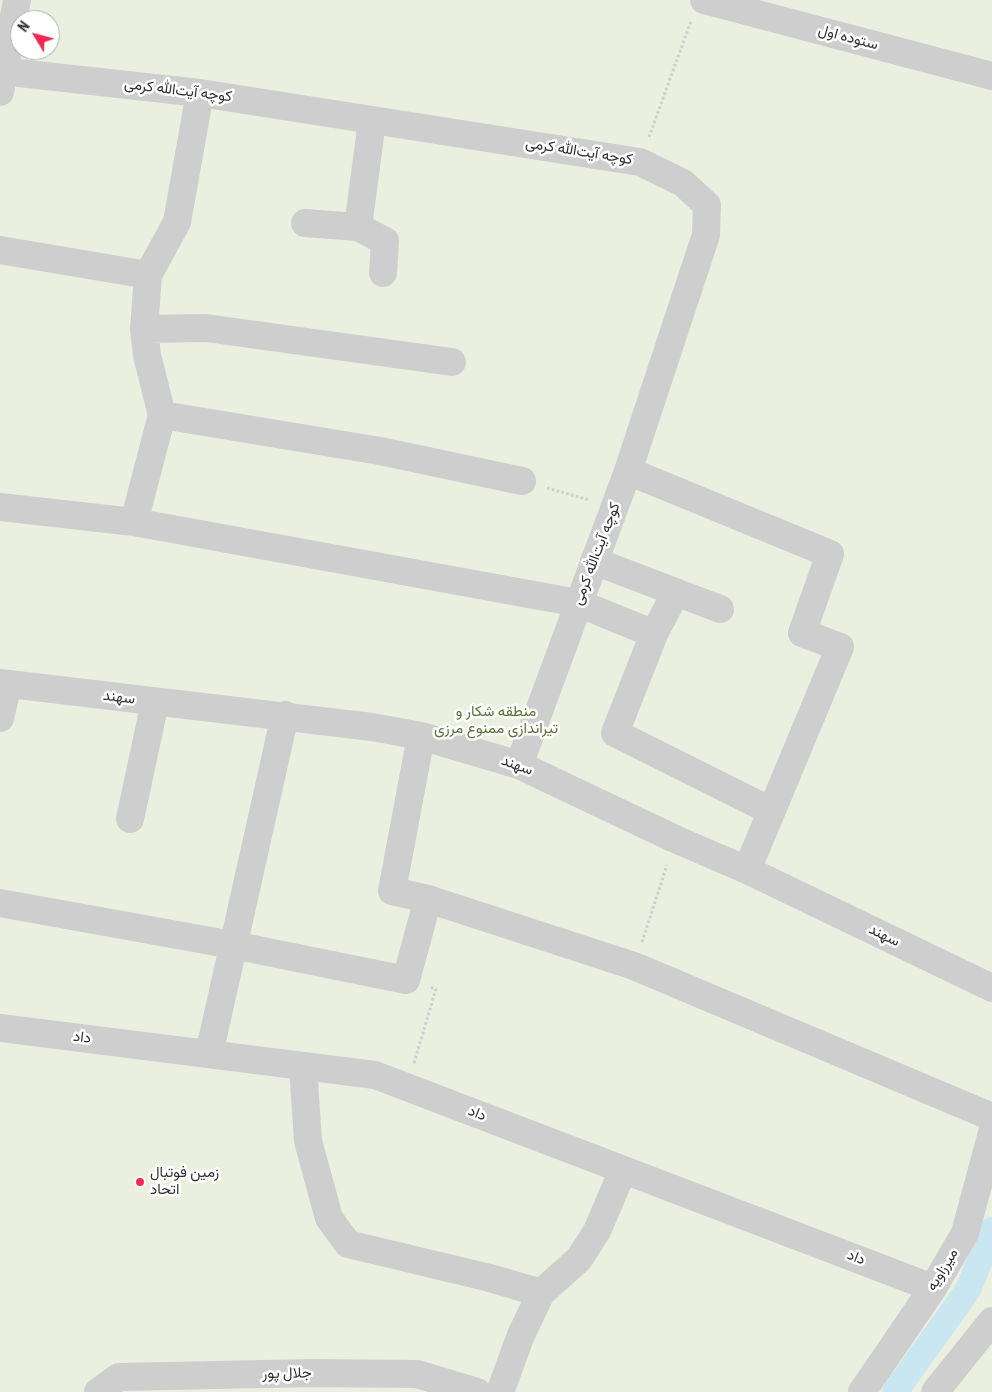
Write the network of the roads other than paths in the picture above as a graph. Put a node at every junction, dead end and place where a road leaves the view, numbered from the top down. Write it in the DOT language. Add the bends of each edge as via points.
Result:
graph roads {
  1 [pos="17,0"];
  2 [pos="739,4"];
  3 [pos="698,9"];
  4 [pos="992,76"];
  5 [pos="1,78"];
  6 [pos="200,93"];
  7 [pos="372,120"];
  8 [pos="305,223"];
  9 [pos="358,226"];
  10 [pos="0,250"];
  11 [pos="383,273"];
  12 [pos="148,276"];
  13 [pos="144,329"];
  14 [pos="452,362"];
  15 [pos="162,415"];
  16 [pos="628,471"];
  17 [pos="522,481"];
  18 [pos="0,507"];
  19 [pos="134,522"];
  20 [pos="594,560"];
  21 [pos="676,592"];
  22 [pos="578,603"];
  23 [pos="720,609"];
  24 [pos="654,634"];
  25 [pos="4,684"];
  26 [pos="155,702"];
  27 [pos="284,715"];
  28 [pos="0,718"];
  29 [pos="421,736"];
  30 [pos="519,765"];
  31 [pos="772,811"];
  32 [pos="130,819"];
  33 [pos="748,870"];
  34 [pos="428,899"];
  35 [pos="0,903"];
  36 [pos="233,945"];
  37 [pos="992,988"];
  38 [pos="0,1028"];
  39 [pos="209,1054"];
  40 [pos="302,1066"];
  41 [pos="992,1116"];
  42 [pos="992,1133"];
  43 [pos="623,1170"];
  44 [pos="933,1288"];
  45 [pos="541,1293"];
  46 [pos="992,1321"];
  47 [pos="98,1392"];
  48 [pos="477,1392"];
  49 [pos="500,1392"];
  50 [pos="862,1392"];
  51 [pos="936,1392"];
  1 -- 5 [label="street"];
  2 -- 3 [label="street, ستوده اول"];
  2 -- 4 [label="street, ستوده اول"];
  5 -- 6 [label="street, کوچه آیت‌الله کرمی"];
  6 -- 7 [label="street, کوچه آیت‌الله کرمی"];
  6 -- 12 [label="street" via="177,222"];
  7 -- 9 [label="street"];
  7 -- 16 [label="street, کوچه آیت‌الله کرمی" via="640,162 683,183 707,205 706,235"];
  8 -- 9 [label="street"];
  9 -- 11 [label="street" via="385,241"];
  10 -- 12 [label="street"];
  12 -- 13 [label="street"];
  13 -- 14 [label="street" via="206,328"];
  13 -- 15 [label="street"];
  15 -- 17 [label="street" via="380,451"];
  15 -- 19 [label="street"];
  16 -- 20 [label="street, کوچه آیت‌الله کرمی"];
  16 -- 31 [label="street" via="830,554 802,633 840,647"];
  18 -- 19 [label="street"];
  19 -- 22 [label="street"];
  20 -- 21 [label="street"];
  20 -- 22 [label="street, کوچه آیت‌الله کرمی"];
  21 -- 23 [label="street"];
  21 -- 24 [label="street"];
  22 -- 24 [label="street"];
  22 -- 30 [label="street, کوچه آیت‌الله کرمی"];
  24 -- 31 [label="street" via="615,733"];
  25 -- 26 [label="street, سهند"];
  25 -- 28 [label="street"];
  26 -- 27 [label="street, سهند"];
  26 -- 32 [label="street"];
  27 -- 29 [label="street, سهند"];
  27 -- 36 [label="street"];
  29 -- 30 [label="street, سهند"];
  29 -- 34 [label="street" via="392,891"];
  30 -- 33 [label="street, سهند"];
  31 -- 33 [label="street"];
  33 -- 37 [label="street, سهند"];
  34 -- 36 [label="street" via="406,980"];
  34 -- 41 [label="street" via="634,966"];
  35 -- 36 [label="street"];
  36 -- 39 [label="street"];
  38 -- 39 [label="street, داد"];
  39 -- 40 [label="street, داد"];
  40 -- 43 [label="street, داد" via="375,1075"];
  40 -- 45 [label="street" via="308,1141 329,1218 348,1244"];
  42 -- 44 [label="street, میرزاویه" via="965,1233"];
  43 -- 44 [label="street, داد"];
  43 -- 45 [label="street" via="597,1231 579,1259"];
  44 -- 50 [label="street, میرزاویه"];
  45 -- 49 [label="street"];
  46 -- 51 [label="street"];
  47 -- 48 [label="street, جلال پور" via="119,1377 312,1373 417,1374"];
}
